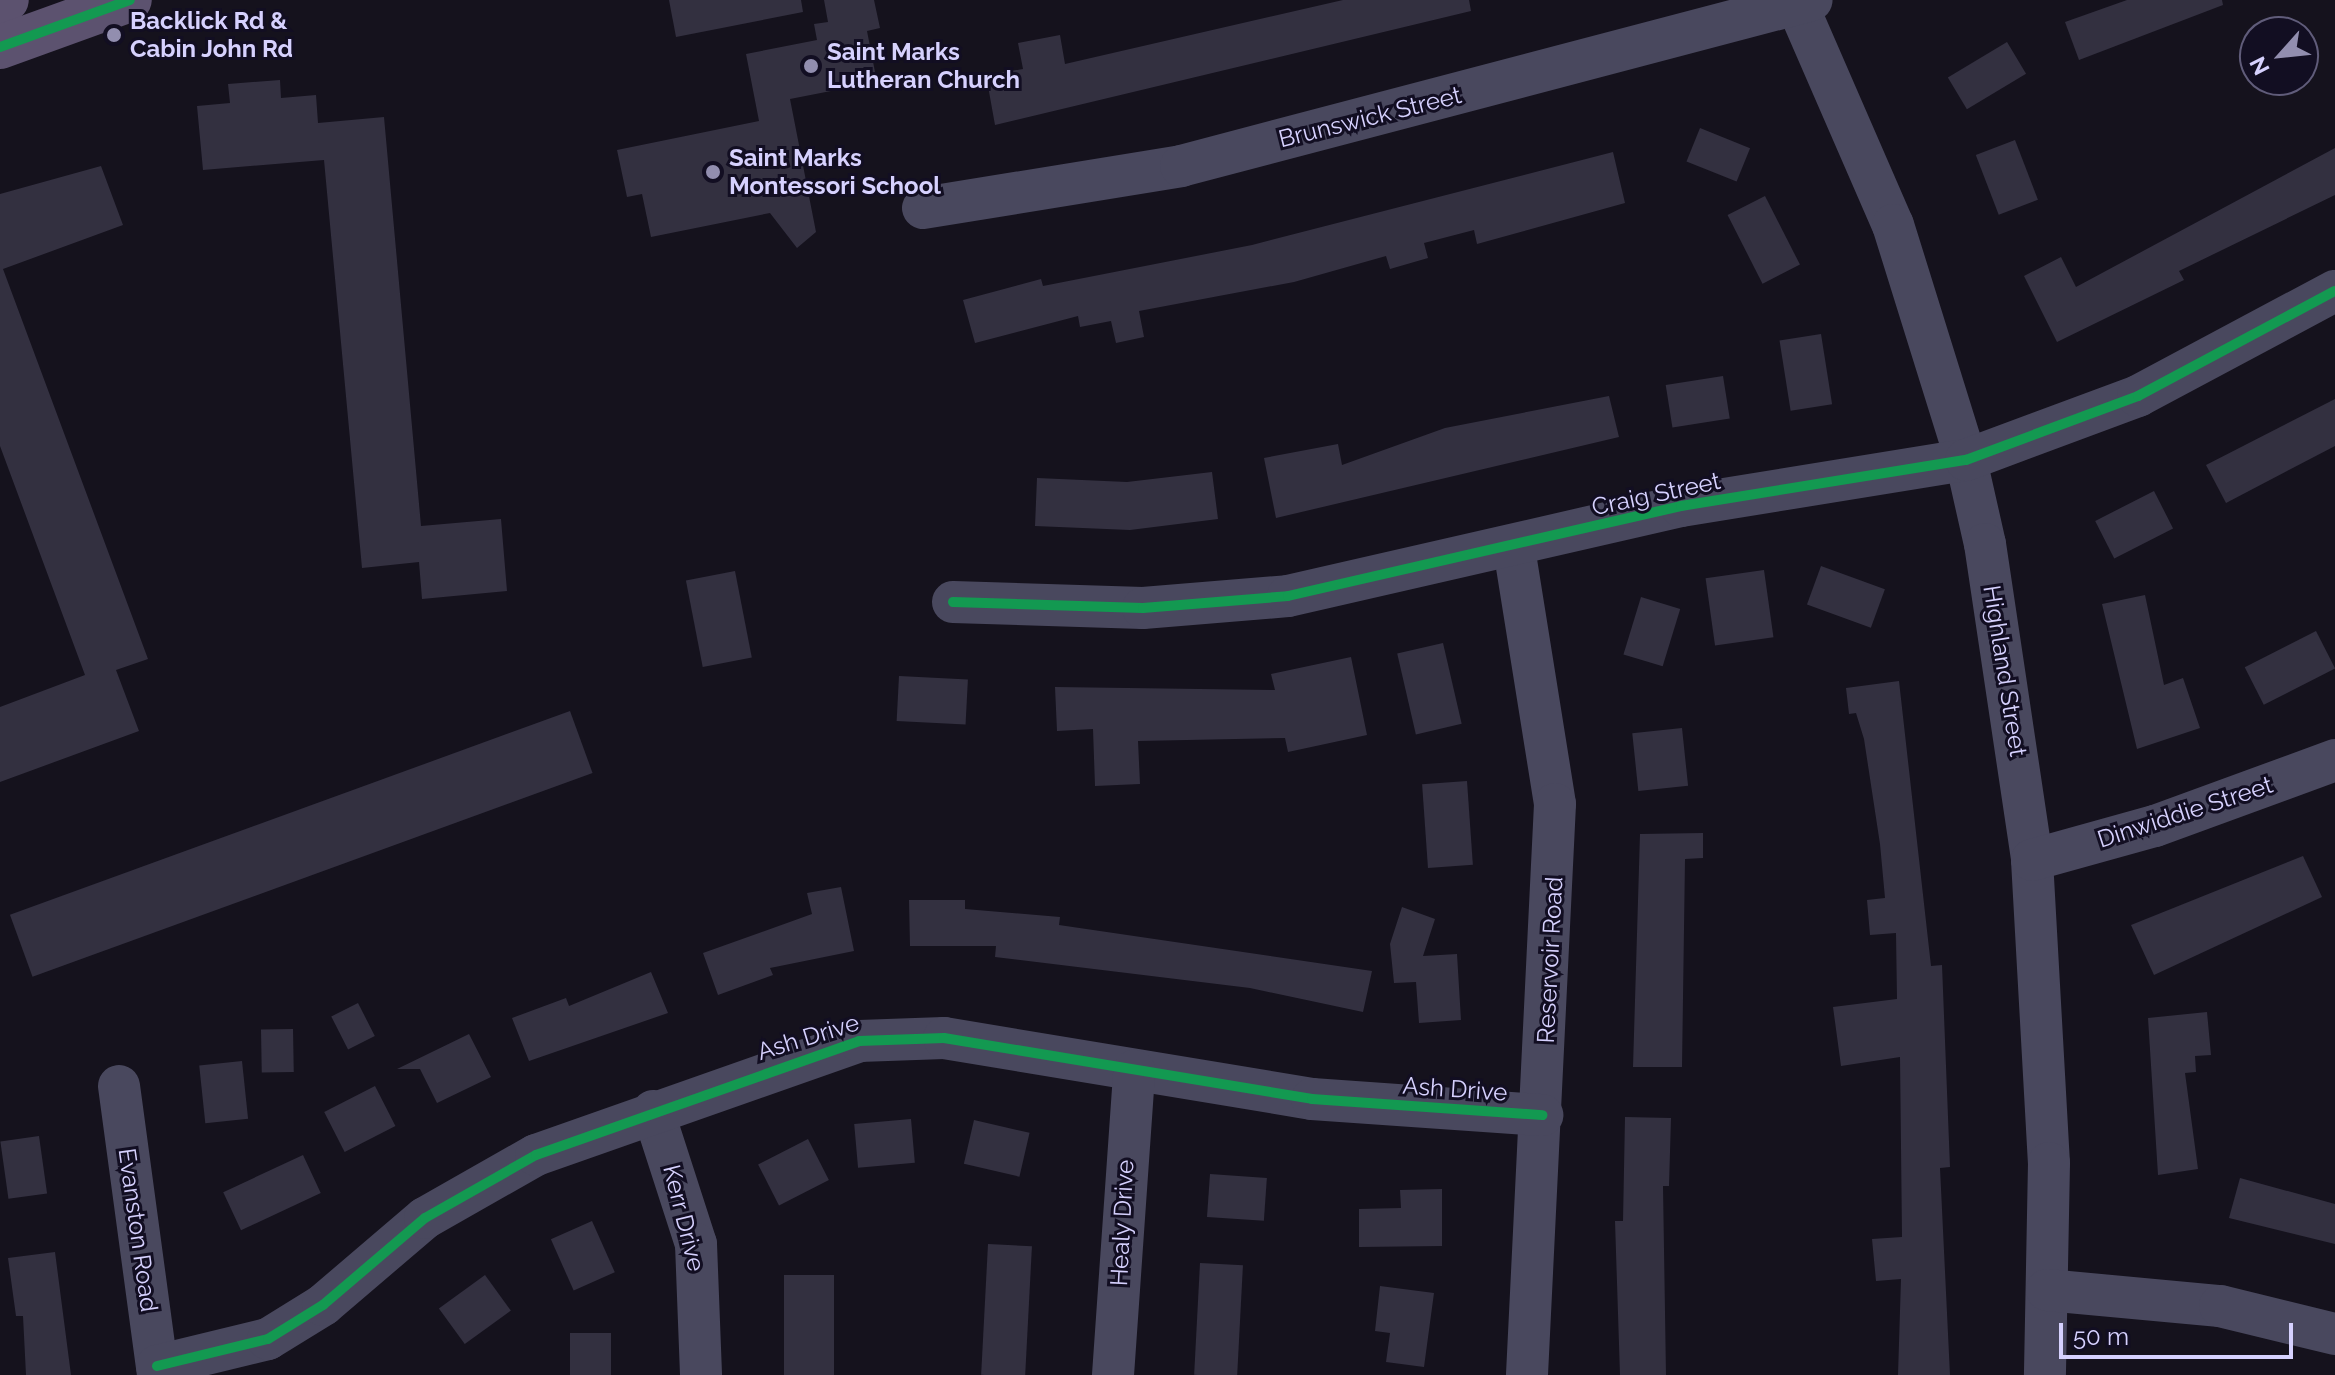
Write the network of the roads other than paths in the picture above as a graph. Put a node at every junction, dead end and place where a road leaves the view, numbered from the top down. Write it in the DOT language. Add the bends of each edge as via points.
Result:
graph roads {
  1 [pos="7,0"];
  2 [pos="130,0"];
  3 [pos="1801,1"];
  4 [pos="0,2"];
  5 [pos="0,47"];
  6 [pos="923,208"];
  7 [pos="2335,291"];
  8 [pos="1966,460"];
  9 [pos="1514,548"];
  10 [pos="953,602"];
  11 [pos="2335,760"];
  12 [pos="2032,860"];
  13 [pos="1134,1071"];
  14 [pos="119,1086"];
  15 [pos="653,1111"];
  16 [pos="1542,1115"];
  17 [pos="2047,1290"];
  18 [pos="2335,1334"];
  19 [pos="158,1371"];
  20 [pos="701,1375"];
  21 [pos="1113,1375"];
  22 [pos="1527,1375"];
  23 [pos="2045,1375"];
  1 -- 4 [label="main road"];
  2 -- 5 [label="main road"];
  3 -- 6 [label="street, Brunswick Street" via="1181,166"];
  3 -- 8 [label="street, Highland Street" via="1893,225"];
  7 -- 8 [label="street, Craig Street" via="2138,396"];
  8 -- 9 [label="street, Craig Street" via="1681,506"];
  8 -- 12 [label="street, Highland Street"];
  9 -- 10 [label="street, Craig Street" via="1373,581 1210,605"];
  9 -- 16 [label="street, Reservoir Road" via="1555,804"];
  11 -- 12 [label="street, Dinwiddie Street" via="2155,826"];
  12 -- 17 [label="street, Highland Street" via="2048,1121"];
  13 -- 15 [label="street, Ash Drive" via="944,1038 887,1037 822,1049"];
  13 -- 16 [label="street, Ash Drive" via="1312,1099"];
  13 -- 21 [label="street, Healy Drive"];
  14 -- 19 [label="street, Evanston Road"];
  15 -- 19 [label="street, Ash Drive" via="470,1188 268,1339"];
  15 -- 20 [label="street, Kerr Drive" via="696,1244"];
  16 -- 22 [label="street, Reservoir Road"];
  17 -- 18 [label="street" via="2220,1306"];
  17 -- 23 [label="street, Highland Street"];
}
